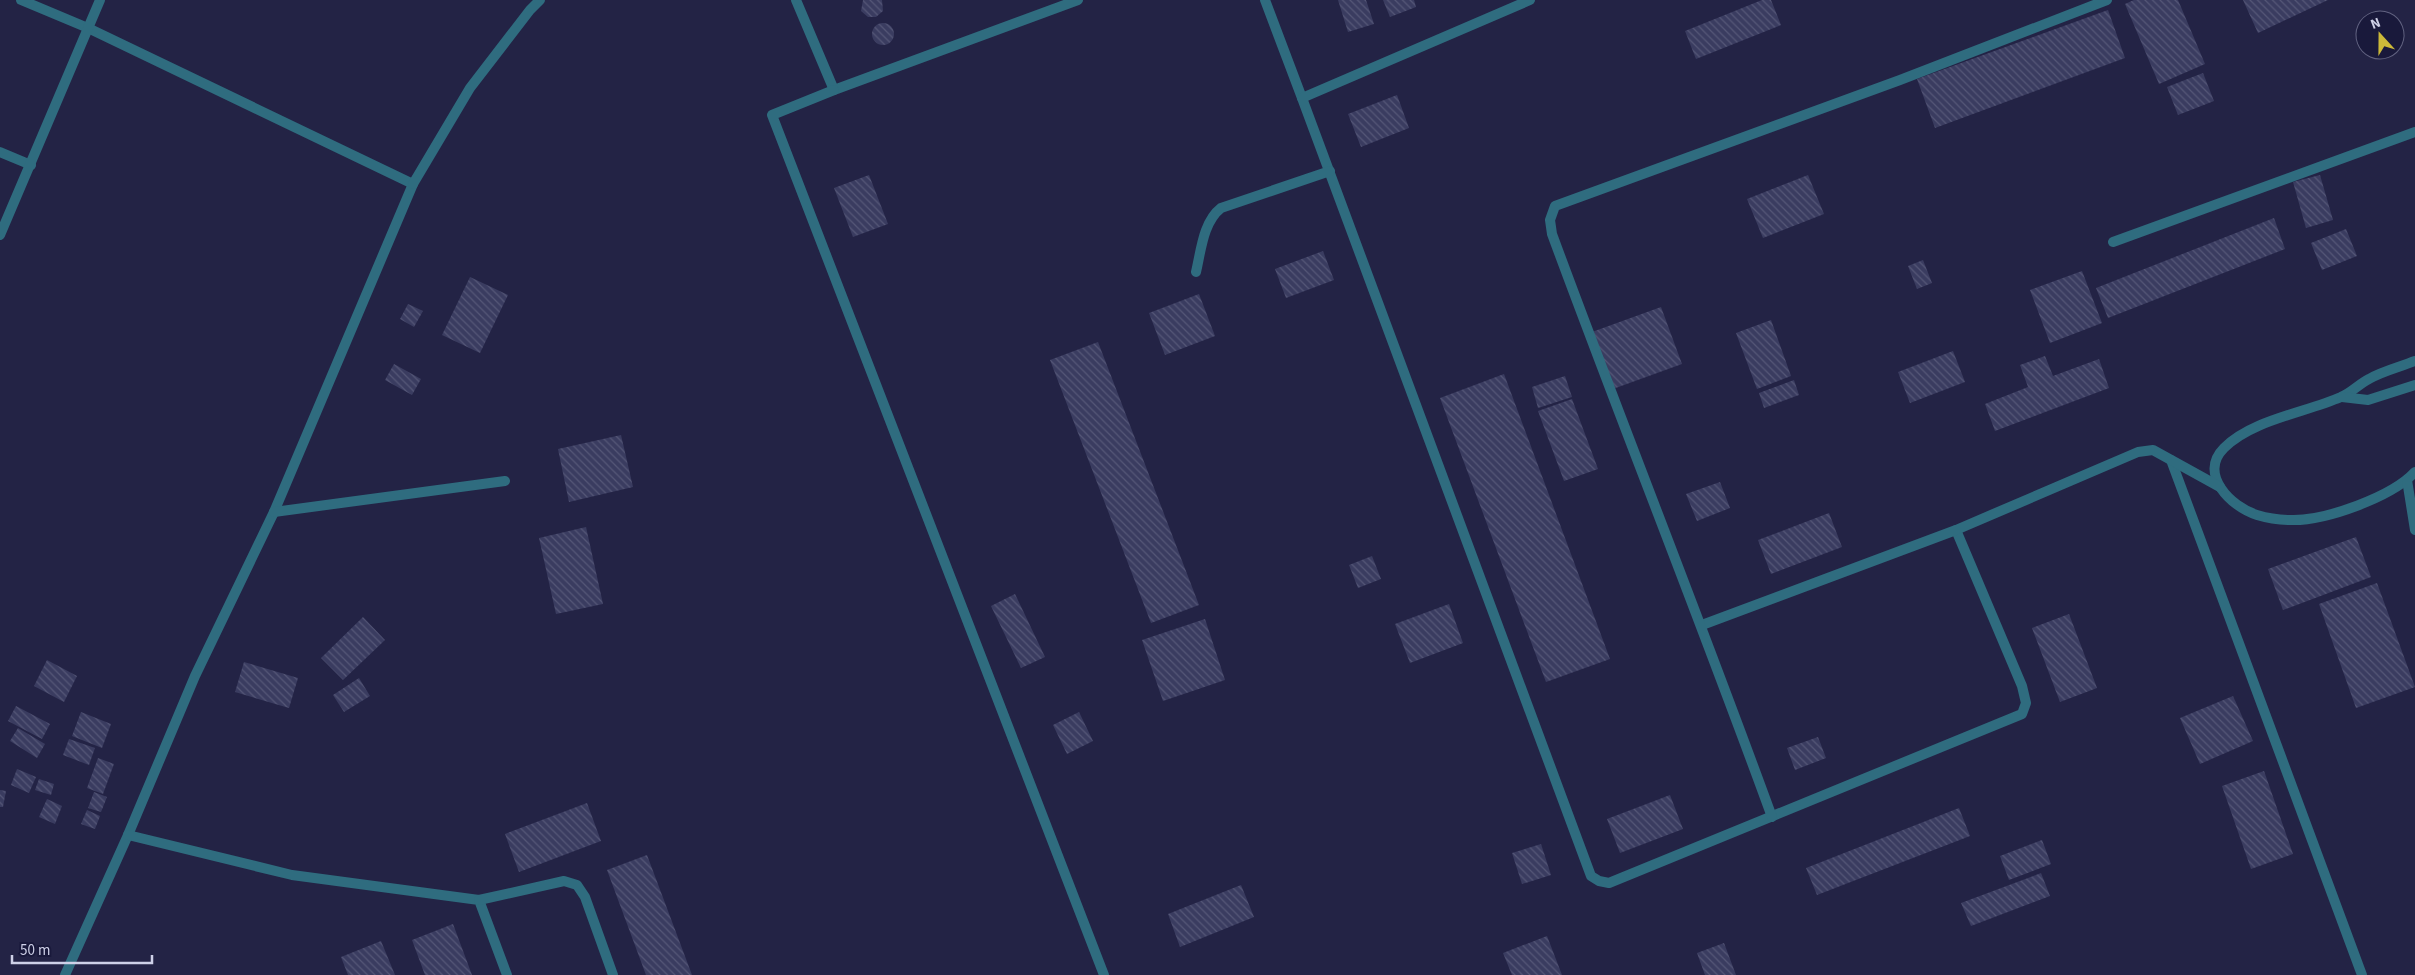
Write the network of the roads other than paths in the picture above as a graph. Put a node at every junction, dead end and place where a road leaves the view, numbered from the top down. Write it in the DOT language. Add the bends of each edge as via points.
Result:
graph roads {
  1 [pos="21,0"];
  2 [pos="100,0"];
  3 [pos="540,0"];
  4 [pos="796,0"];
  5 [pos="1078,0"];
  6 [pos="1265,0"];
  7 [pos="1530,0"];
  8 [pos="2107,0"];
  9 [pos="88,28"];
  10 [pos="834,90"];
  11 [pos="1302,98"];
  12 [pos="2415,132"];
  13 [pos="0,152"];
  14 [pos="31,165"];
  15 [pos="1330,171"];
  16 [pos="413,184"];
  17 [pos="0,235"];
  18 [pos="2113,242"];
  19 [pos="1196,272"];
  20 [pos="2415,361"];
  21 [pos="2415,385"];
  22 [pos="2342,396"];
  23 [pos="2171,460"];
  24 [pos="2415,472"];
  25 [pos="2407,480"];
  26 [pos="505,481"];
  27 [pos="2220,487"];
  28 [pos="274,512"];
  29 [pos="1956,530"];
  30 [pos="2415,530"];
  31 [pos="1702,625"];
  32 [pos="1772,816"];
  33 [pos="128,835"];
  34 [pos="479,900"];
  35 [pos="66,975"];
  36 [pos="507,975"];
  37 [pos="613,975"];
  38 [pos="1104,975"];
  39 [pos="2362,975"];
  1 -- 9 [label="lane"];
  2 -- 9 [label="lane"];
  3 -- 16 [label="lane" via="470,88"];
  4 -- 10 [label="lane"];
  5 -- 10 [label="lane"];
  6 -- 11 [label="lane"];
  7 -- 11 [label="lane"];
  8 -- 31 [label="lane" via="1900,80 1555,206 1550,220 1552,234"];
  9 -- 14 [label="lane"];
  9 -- 16 [label="lane"];
  10 -- 38 [label="lane" via="772,114"];
  11 -- 15 [label="lane"];
  12 -- 18 [label="lane"];
  13 -- 14 [label="lane"];
  14 -- 17 [label="lane"];
  15 -- 19 [label="lane" via="1214,213"];
  15 -- 32 [label="lane" via="1591,876 1610,883"];
  16 -- 28 [label="lane"];
  20 -- 22 [label="lane" via="2369,379"];
  21 -- 22 [label="lane" via="2368,400"];
  22 -- 27 [label="lane" via="2242,433 2217,456 2214,470"];
  23 -- 27 [label="lane"];
  23 -- 29 [label="lane" via="2154,450 2138,452"];
  23 -- 39 [label="lane"];
  24 -- 25 [label="lane"];
  25 -- 27 [label="lane" via="2381,496 2334,514 2292,520 2256,515 2232,501"];
  25 -- 30 [label="lane"];
  26 -- 28 [label="lane"];
  28 -- 33 [label="lane" via="195,676"];
  29 -- 31 [label="lane"];
  29 -- 32 [label="lane" via="2022,686 2026,703 2022,714"];
  31 -- 32 [label="lane"];
  33 -- 34 [label="lane" via="292,876"];
  33 -- 35 [label="lane"];
  34 -- 36 [label="lane"];
  34 -- 37 [label="lane" via="564,881 578,885"];
}
